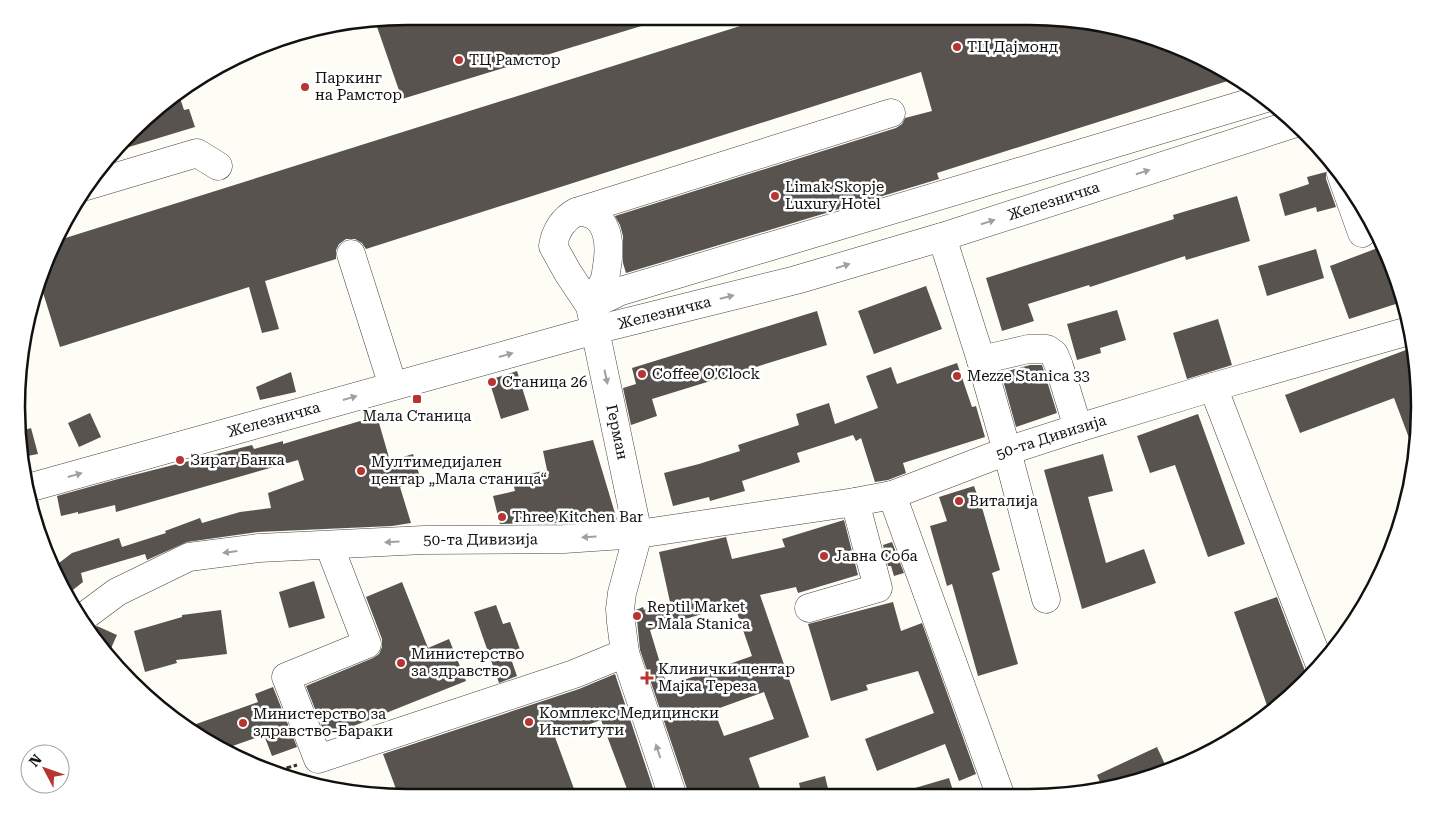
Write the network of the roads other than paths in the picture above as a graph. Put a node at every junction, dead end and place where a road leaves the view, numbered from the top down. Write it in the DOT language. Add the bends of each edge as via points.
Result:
graph roads {
  1 [pos="1257,101"];
  2 [pos="891,113"];
  3 [pos="1287,126"];
  4 [pos="218,166"];
  5 [pos="98,183"];
  6 [pos="1350,200"];
  7 [pos="579,211"];
  8 [pos="1362,234"];
  9 [pos="942,237"];
  10 [pos="351,254"];
  11 [pos="593,318"];
  12 [pos="1404,332"];
  13 [pos="981,360"];
  14 [pos="393,386"];
  15 [pos="1213,387"];
  16 [pos="1078,428"];
  17 [pos="1007,451"];
  18 [pos="33,487"];
  19 [pos="892,495"];
  20 [pos="856,502"];
  21 [pos="638,534"];
  22 [pos="329,545"];
  23 [pos="1046,599"];
  24 [pos="809,608"];
  25 [pos="86,615"];
  26 [pos="625,653"];
  27 [pos="1317,658"];
  28 [pos="670,789"];
  29 [pos="998,789"];
  1 -- 11 [label="street" via="621,291"];
  2 -- 7 [label="street"];
  9 -- 3 [label="street, Железничка, one-way"];
  4 -- 5 [label="street" via="197,154"];
  6 -- 8 [label="street"];
  7 -- 11 [label="street" via="600,220 609,245 604,281"];
  7 -- 11 [label="street" via="566,219 556,233 553,246"];
  11 -- 9 [label="street, Железничка, one-way" via="796,280"];
  9 -- 13 [label="street"];
  10 -- 14 [label="street"];
  14 -- 11 [label="street, Железничка, one-way"];
  11 -- 21 [label="street, Герман, one-way"];
  12 -- 15 [label="street, 50-та Дивизија"];
  13 -- 16 [label="street" via="1028,349 1047,349 1054,354 1059,366"];
  13 -- 17 [label="street"];
  18 -- 14 [label="street, Железничка, one-way"];
  15 -- 16 [label="street, 50-та Дивизија"];
  15 -- 27 [label="street"];
  16 -- 17 [label="street, 50-та Дивизија"];
  17 -- 19 [label="street, 50-та Дивизија"];
  17 -- 23 [label="street"];
  19 -- 20 [label="street, 50-та Дивизија"];
  19 -- 29 [label="street"];
  20 -- 21 [label="street, 50-та Дивизија"];
  20 -- 24 [label="street" via="878,588"];
  21 -- 22 [label="street, 50-та Дивизија, one-way"];
  21 -- 26 [label="street" via="620,609"];
  22 -- 25 [label="street, 50-та Дивизија, one-way" via="260,548 189,557 117,592"];
  22 -- 26 [label="street" via="367,644 286,677 318,759 574,674"];
  28 -- 26 [label="street, one-way"];
}
